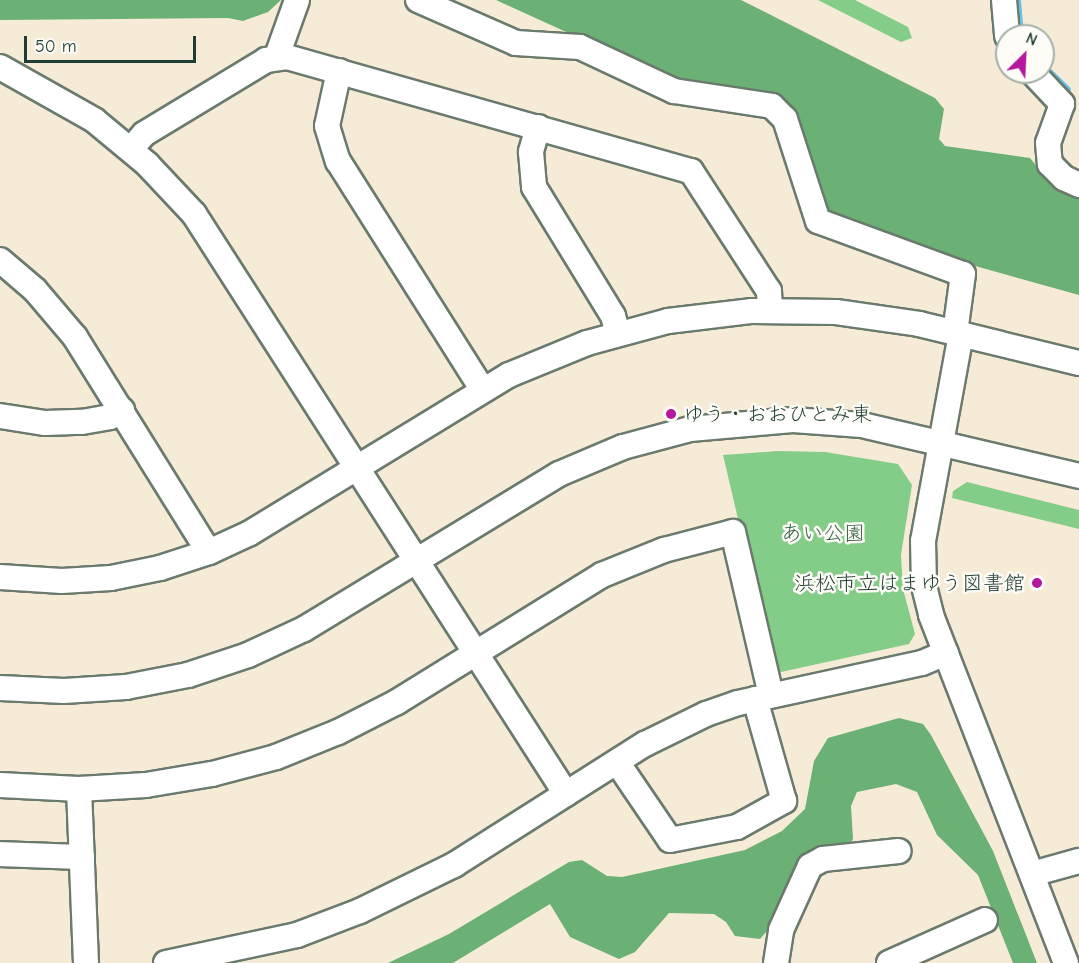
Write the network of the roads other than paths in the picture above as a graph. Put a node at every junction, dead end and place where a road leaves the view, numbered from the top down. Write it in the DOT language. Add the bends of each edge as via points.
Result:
graph roads {
  1 [pos="297,0"];
  2 [pos="418,0"];
  3 [pos="1004,0"];
  4 [pos="1006,24"];
  5 [pos="277,56"];
  6 [pos="0,67"];
  7 [pos="339,71"];
  8 [pos="1043,84"];
  9 [pos="538,127"];
  10 [pos="131,149"];
  11 [pos="1079,185"];
  12 [pos="0,260"];
  13 [pos="770,310"];
  14 [pos="618,333"];
  15 [pos="958,333"];
  16 [pos="1079,363"];
  17 [pos="483,390"];
  18 [pos="122,410"];
  19 [pos="0,416"];
  20 [pos="940,442"];
  21 [pos="357,466"];
  22 [pos="1079,476"];
  23 [pos="209,552"];
  24 [pos="417,560"];
  25 [pos="0,577"];
  26 [pos="476,652"];
  27 [pos="946,653"];
  28 [pos="0,688"];
  29 [pos="763,697"];
  30 [pos="617,762"];
  31 [pos="0,785"];
  32 [pos="79,789"];
  33 [pos="566,794"];
  34 [pos="899,851"];
  35 [pos="0,854"];
  36 [pos="82,857"];
  37 [pos="1079,861"];
  38 [pos="1032,874"];
  39 [pos="986,920"];
  40 [pos="86,963"];
  41 [pos="166,963"];
  42 [pos="776,963"];
  43 [pos="889,963"];
  44 [pos="1066,963"];
  1 -- 5 [label="street"];
  2 -- 15 [label="street" via="516,43 580,47 674,91 771,106 785,119 818,221 963,274"];
  3 -- 4 [label="street"];
  5 -- 7 [label="street"];
  5 -- 10 [label="street" via="144,134"];
  6 -- 10 [label="street" via="65,101"];
  7 -- 9 [label="street"];
  7 -- 17 [label="street" via="327,126 338,161"];
  8 -- 11 [label="street" via="1062,104 1048,143 1050,164 1064,178"];
  9 -- 13 [label="street" via="691,171 769,291"];
  9 -- 14 [label="street" via="531,152 534,187 613,316"];
  10 -- 21 [label="street" via="171,188 214,242"];
  12 -- 18 [label="street" via="56,313"];
  13 -- 14 [label="street" via="710,315"];
  13 -- 15 [label="street" via="878,316"];
  14 -- 17 [label="street" via="547,358"];
  15 -- 16 [label="street"];
  15 -- 20 [label="street"];
  17 -- 21 [label="street"];
  18 -- 19 [label="street" via="110,417 82,422 45,423"];
  18 -- 23 [label="street"];
  20 -- 22 [label="street"];
  20 -- 24 [label="street" via="862,425 816,421 758,421 690,429 623,447 559,474"];
  20 -- 27 [label="street" via="922,571 931,615"];
  21 -- 23 [label="street" via="250,533"];
  21 -- 24 [label="street"];
  23 -- 25 [label="street" via="111,578 62,581"];
  24 -- 26 [label="street"];
  24 -- 28 [label="street" via="304,629 218,666 126,687 64,691"];
  26 -- 29 [label="street" via="602,575 664,550 732,532"];
  26 -- 32 [label="street" via="368,718 276,757 179,780"];
  26 -- 33 [label="street"];
  27 -- 29 [label="street" via="922,663"];
  27 -- 38 [label="street"];
  29 -- 30 [label="street" via="675,728"];
  29 -- 30 [label="street" via="784,801 736,827 670,840"];
  30 -- 33 [label="street"];
  31 -- 32 [label="street"];
  32 -- 36 [label="street"];
  33 -- 41 [label="street" via="443,871 360,911 297,935"];
  34 -- 42 [label="street" via="823,859 810,866 781,930"];
  35 -- 36 [label="street"];
  36 -- 40 [label="street"];
  37 -- 38 [label="street"];
  38 -- 44 [label="street"];
  39 -- 43 [label="street"];
}
